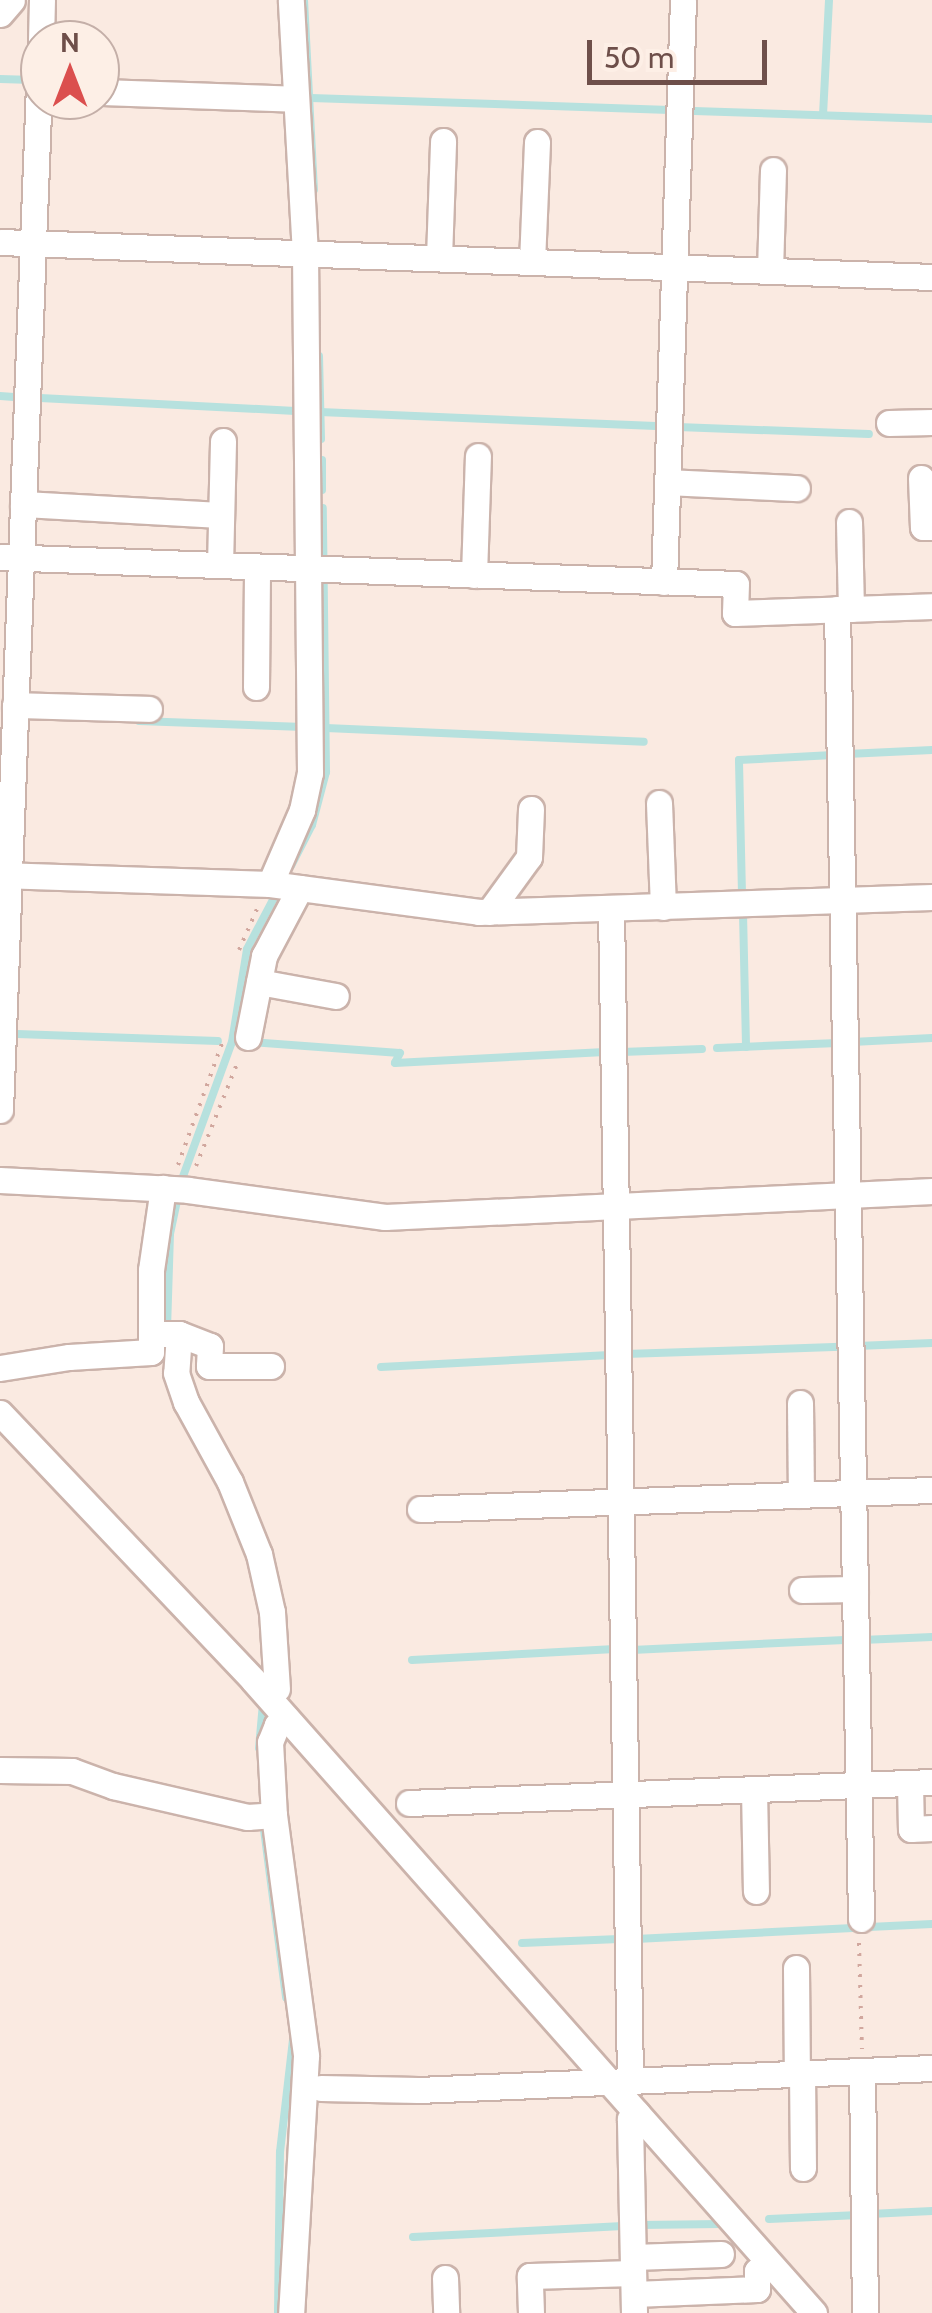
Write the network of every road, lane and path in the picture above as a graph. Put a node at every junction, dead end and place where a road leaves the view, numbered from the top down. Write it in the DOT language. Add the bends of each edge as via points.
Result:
graph roads {
  1 [pos="12,0"];
  2 [pos="291,0"];
  3 [pos="683,0"];
  4 [pos="0,14"];
  5 [pos="120,93"];
  6 [pos="296,99"];
  7 [pos="38,120"];
  8 [pos="443,141"];
  9 [pos="537,142"];
  10 [pos="773,170"];
  11 [pos="0,242"];
  12 [pos="33,243"];
  13 [pos="311,254"];
  14 [pos="438,258"];
  15 [pos="532,262"];
  16 [pos="675,268"];
  17 [pos="770,271"];
  18 [pos="932,277"];
  19 [pos="0,385"];
  20 [pos="27,386"];
  21 [pos="932,422"];
  22 [pos="889,423"];
  23 [pos="223,441"];
  24 [pos="478,456"];
  25 [pos="921,478"];
  26 [pos="668,482"];
  27 [pos="797,488"];
  28 [pos="23,504"];
  29 [pos="221,515"];
  30 [pos="849,522"];
  31 [pos="932,526"];
  32 [pos="10,557"];
  33 [pos="220,566"];
  34 [pos="258,566"];
  35 [pos="318,569"];
  36 [pos="474,574"];
  37 [pos="664,582"];
  38 [pos="932,606"];
  39 [pos="844,609"];
  40 [pos="256,686"];
  41 [pos="15,705"];
  42 [pos="149,709"];
  43 [pos="659,802"];
  44 [pos="531,808"];
  45 [pos="4,875"];
  46 [pos="284,886"];
  47 [pos="932,897"];
  48 [pos="841,902"];
  49 [pos="663,907"];
  50 [pos="611,909"];
  51 [pos="489,912"];
  52 [pos="237,962"];
  53 [pos="259,982"];
  54 [pos="336,996"];
  55 [pos="236,1036"];
  56 [pos="0,1110"];
  57 [pos="0,1180"];
  58 [pos="176,1189"];
  59 [pos="932,1191"];
  60 [pos="848,1194"];
  61 [pos="613,1204"];
  62 [pos="165,1334"];
  63 [pos="271,1366"];
  64 [pos="0,1368"];
  65 [pos="800,1403"];
  66 [pos="0,1413"];
  67 [pos="932,1490"];
  68 [pos="853,1493"];
  69 [pos="801,1495"];
  70 [pos="620,1502"];
  71 [pos="420,1509"];
  72 [pos="855,1589"];
  73 [pos="802,1590"];
  74 [pos="272,1697"];
  75 [pos="0,1770"];
  76 [pos="921,1782"];
  77 [pos="858,1785"];
  78 [pos="754,1789"];
  79 [pos="625,1794"];
  80 [pos="409,1802"];
  81 [pos="266,1816"];
  82 [pos="932,1828"];
  83 [pos="756,1891"];
  84 [pos="861,1919"];
  85 [pos="796,1968"];
  86 [pos="932,2068"];
  87 [pos="862,2071"];
  88 [pos="800,2073"];
  89 [pos="619,2081"];
  90 [pos="321,2088"];
  91 [pos="636,2113"];
  92 [pos="803,2168"];
  93 [pos="720,2254"];
  94 [pos="768,2262"];
  95 [pos="445,2278"];
  96 [pos="634,2284"];
  97 [pos="291,2313"];
  98 [pos="446,2313"];
  99 [pos="530,2313"];
  100 [pos="814,2313"];
  101 [pos="865,2313"];
  1 -- 4 [label="street"];
  2 -- 6 [label="street"];
  3 -- 16 [label="street"];
  5 -- 6 [label="street"];
  6 -- 13 [label="street"];
  7 -- 12 [label="street"];
  8 -- 14 [label="street"];
  9 -- 15 [label="street"];
  10 -- 17 [label="street"];
  11 -- 12 [label="street"];
  12 -- 13 [label="street"];
  12 -- 20 [label="street"];
  13 -- 14 [label="street"];
  13 -- 35 [label="street"];
  14 -- 15 [label="street"];
  15 -- 16 [label="street"];
  16 -- 17 [label="street"];
  16 -- 26 [label="street"];
  17 -- 18 [label="street"];
  19 -- 20 [label="street"];
  20 -- 28 [label="street"];
  21 -- 22 [label="street"];
  23 -- 29 [label="street"];
  24 -- 36 [label="street"];
  25 -- 31 [label="street" via="923,527"];
  26 -- 27 [label="street"];
  26 -- 37 [label="street"];
  28 -- 29 [label="street"];
  28 -- 32 [label="street"];
  29 -- 33 [label="street"];
  30 -- 39 [label="street"];
  32 -- 33 [label="street"];
  32 -- 41 [label="street"];
  33 -- 34 [label="street"];
  34 -- 35 [label="street"];
  34 -- 40 [label="street"];
  35 -- 36 [label="street"];
  35 -- 46 [label="street" via="310,773"];
  36 -- 37 [label="street"];
  37 -- 39 [label="street" via="736,584 736,613"];
  38 -- 39 [label="street"];
  39 -- 48 [label="street"];
  41 -- 42 [label="street"];
  41 -- 45 [label="street"];
  43 -- 49 [label="street"];
  44 -- 51 [label="street" via="529,857"];
  45 -- 46 [label="street"];
  45 -- 56 [label="street"];
  46 -- 51 [label="street"];
  46 -- 52 [label="path" via="239,944"];
  46 -- 53 [label="street"];
  47 -- 48 [label="street"];
  48 -- 49 [label="street"];
  48 -- 60 [label="street"];
  49 -- 50 [label="street"];
  50 -- 51 [label="street"];
  50 -- 61 [label="street"];
  53 -- 54 [label="street"];
  53 -- 55 [label="street"];
  55 -- 58 [label="path"];
  55 -- 58 [label="path" via="193,1173"];
  57 -- 58 [label="street"];
  58 -- 61 [label="street" via="385,1218"];
  58 -- 62 [label="street" via="151,1270"];
  59 -- 60 [label="street"];
  60 -- 61 [label="street"];
  60 -- 68 [label="street"];
  61 -- 70 [label="street"];
  62 -- 63 [label="street" via="210,1346 209,1366"];
  62 -- 64 [label="street" via="151,1352"];
  62 -- 74 [label="street" via="186,1402 230,1482 259,1554 272,1612"];
  65 -- 69 [label="street"];
  66 -- 74 [label="street"];
  67 -- 68 [label="street"];
  68 -- 69 [label="street"];
  68 -- 72 [label="street"];
  69 -- 70 [label="street"];
  70 -- 71 [label="street"];
  70 -- 79 [label="street"];
  72 -- 73 [label="street"];
  72 -- 77 [label="street"];
  74 -- 81 [label="street" via="277,1725"];
  74 -- 89 [label="street"];
  75 -- 81 [label="street" via="72,1771 113,1786"];
  76 -- 77 [label="street"];
  76 -- 82 [label="street" via="911,1829"];
  77 -- 78 [label="street"];
  77 -- 84 [label="street"];
  78 -- 79 [label="street"];
  78 -- 83 [label="street"];
  79 -- 80 [label="street"];
  79 -- 89 [label="street"];
  81 -- 97 [label="street" via="306,2056"];
  84 -- 87 [label="path"];
  85 -- 88 [label="street"];
  86 -- 87 [label="street"];
  87 -- 88 [label="street"];
  87 -- 101 [label="street"];
  88 -- 89 [label="street"];
  88 -- 92 [label="street"];
  89 -- 90 [label="street"];
  89 -- 91 [label="street"];
  91 -- 94 [label="street"];
  91 -- 96 [label="street" via="630,2119"];
  93 -- 96 [label="street"];
  94 -- 96 [label="street" via="758,2270 758,2289"];
  94 -- 100 [label="street"];
  95 -- 98 [label="street"];
  96 -- 99 [label="street" via="530,2276"];
}
